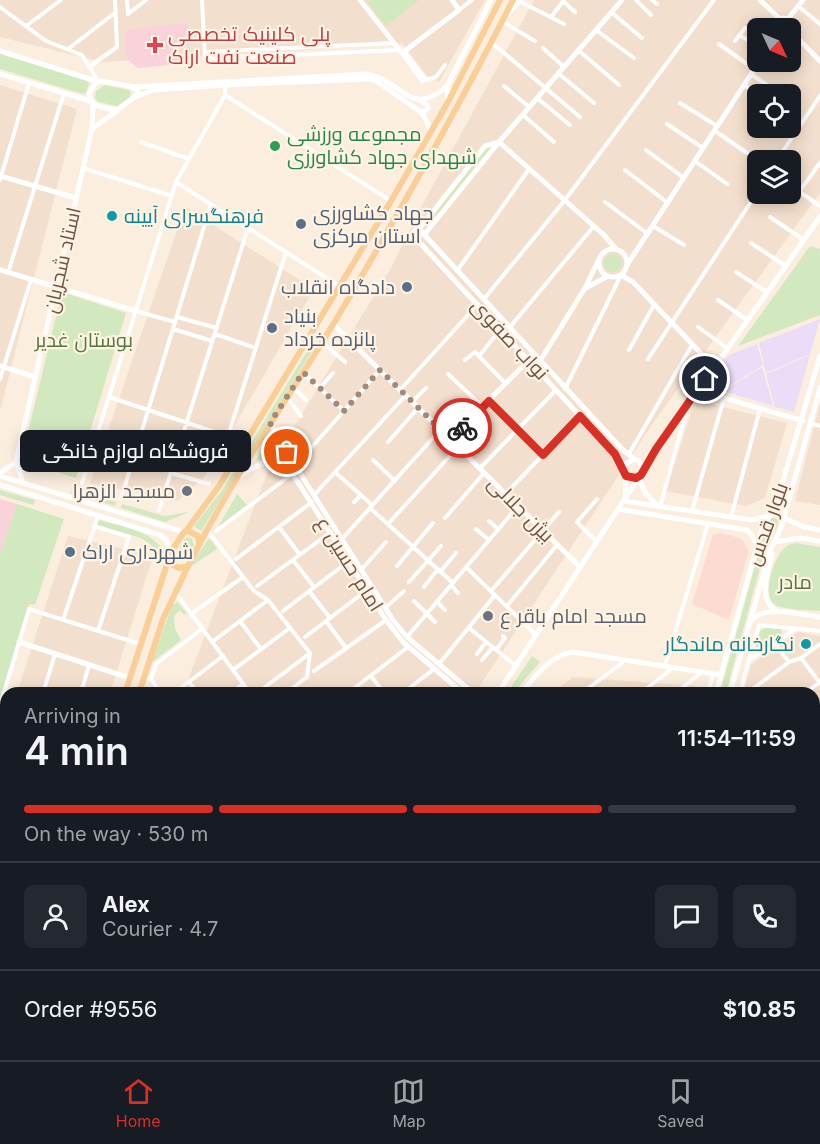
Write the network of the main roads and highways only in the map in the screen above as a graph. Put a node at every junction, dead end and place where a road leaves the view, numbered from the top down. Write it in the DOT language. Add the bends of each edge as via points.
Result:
graph roads {
  1 [pos="500,0"];
  2 [pos="517,0"];
  3 [pos="315,326"];
  4 [pos="327,334"];
  5 [pos="307,340"];
  6 [pos="320,344"];
  7 [pos="185,531"];
  8 [pos="199,545"];
  9 [pos="169,555"];
  10 [pos="188,566"];
  11 [pos="127,687"];
  12 [pos="142,687"];
  1 -- 3 [label="main road" via="392,201"];
  2 -- 4 [label="main road" via="502,21 430,160"];
  3 -- 4 [label="main road" via="320,333"];
  3 -- 5 [label="main road"];
  4 -- 6 [label="main road"];
  5 -- 6 [label="main road"];
  5 -- 7 [label="main road" via="219,486"];
  6 -- 8 [label="main road"];
  7 -- 8 [label="main road" via="198,536"];
  7 -- 9 [label="main road"];
  8 -- 10 [label="main road"];
  9 -- 10 [label="main road" via="171,564 177,568"];
  9 -- 11 [label="main road"];
  10 -- 12 [label="main road" via="163,619"];
}
